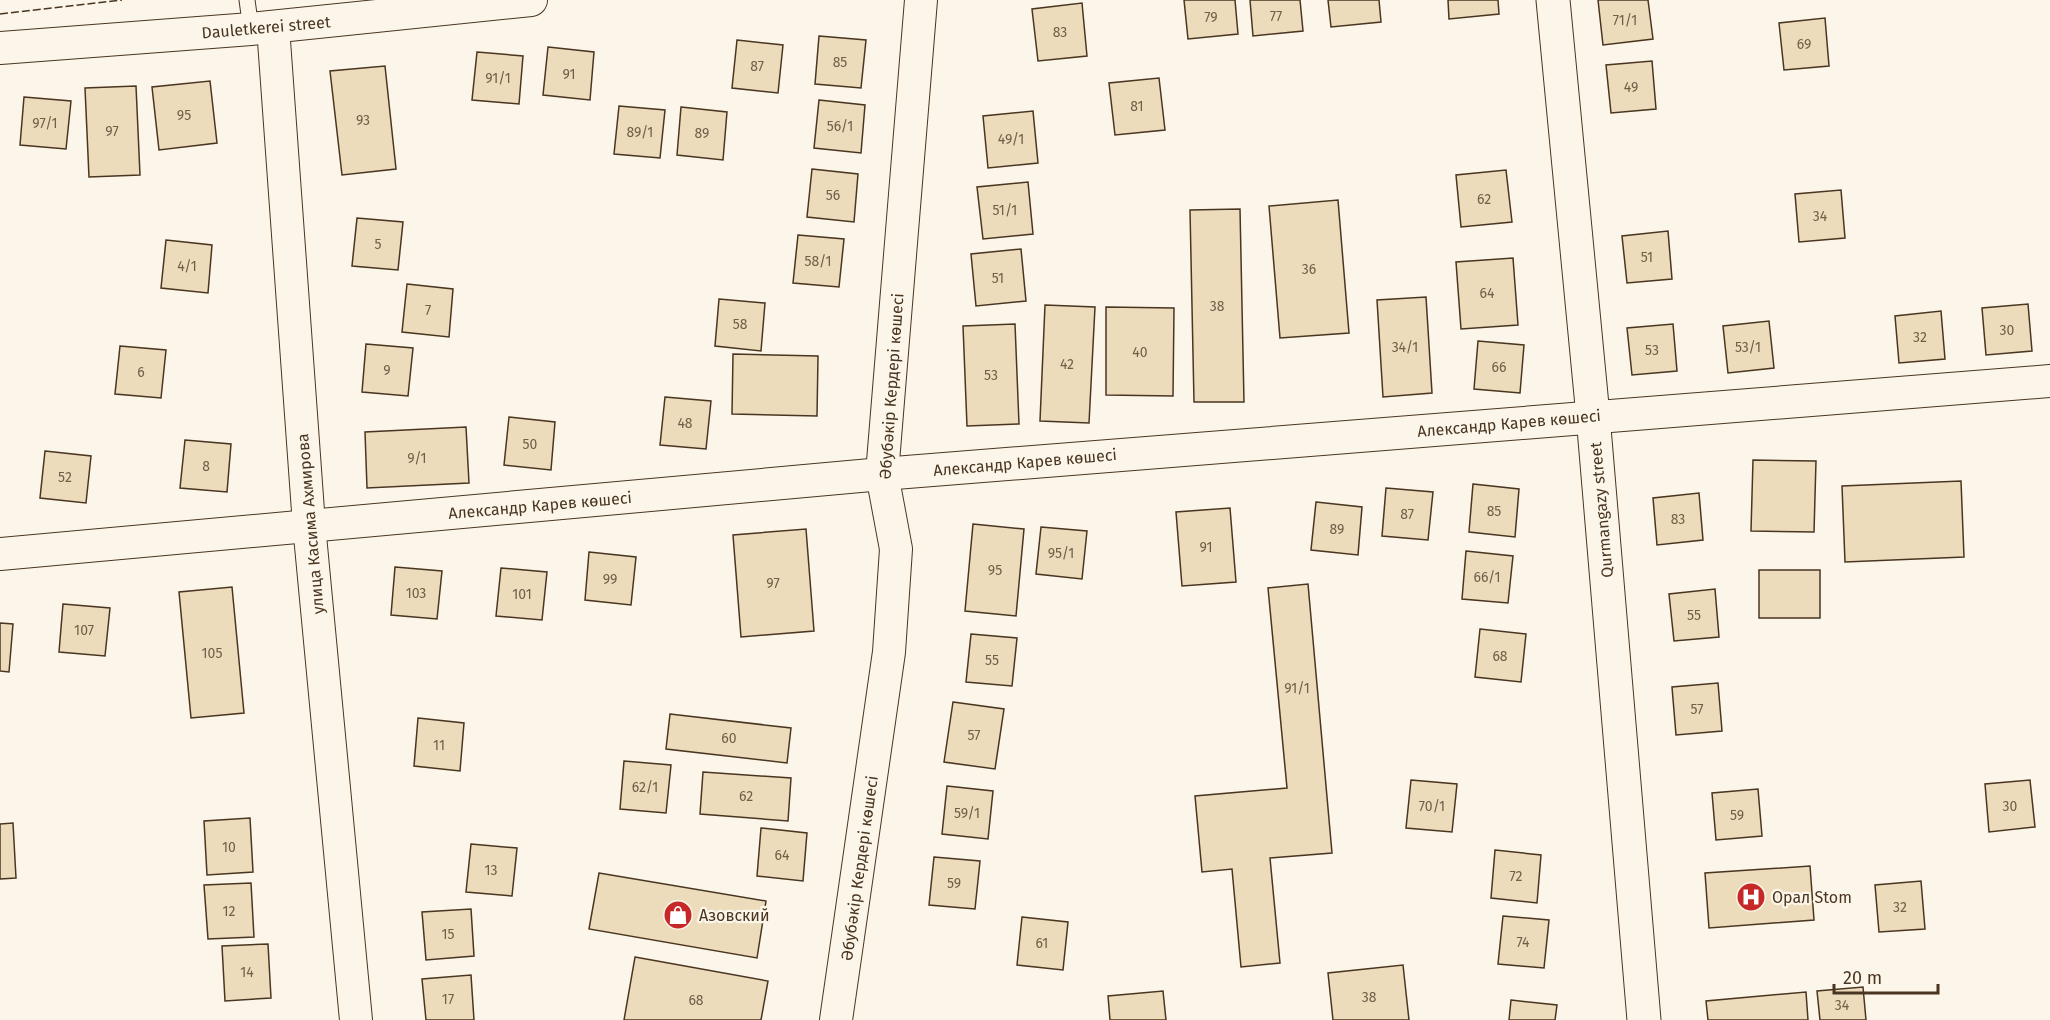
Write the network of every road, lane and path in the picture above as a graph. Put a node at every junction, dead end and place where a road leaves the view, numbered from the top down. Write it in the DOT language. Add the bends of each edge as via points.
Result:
graph roads {
  1 [pos="531,0"];
  2 [pos="921,0"];
  3 [pos="1553,0"];
  4 [pos="500,2"];
  5 [pos="257,19"];
  6 [pos="0,48"];
  7 [pos="2050,381"];
  8 [pos="1593,416"];
  9 [pos="882,474"];
  10 [pos="309,525"];
  11 [pos="0,554"];
  12 [pos="356,1020"];
  13 [pos="836,1020"];
  14 [pos="1644,1020"];
  1 -- 4 [label="street, Dauletkerei street"];
  2 -- 9 [label="street, Әбубәкір Кердері көшесі"];
  3 -- 8 [label="street, Qurmangazy street"];
  4 -- 5 [label="street, Dauletkerei street"];
  5 -- 6 [label="street, Dauletkerei street"];
  5 -- 10 [label="street, улица Касима Ахмирова"];
  7 -- 8 [label="street, Александр Карев көшесі"];
  8 -- 9 [label="street, Александр Карев көшесі"];
  8 -- 14 [label="street, Qurmangazy street"];
  9 -- 10 [label="street, Александр Карев көшесі"];
  9 -- 13 [label="street, Әбубәкір Кердері көшесі" via="896,549 889,652"];
  10 -- 11 [label="street, Александр Карев көшесі"];
  10 -- 12 [label="street, улица Касима Ахмирова"];
}
